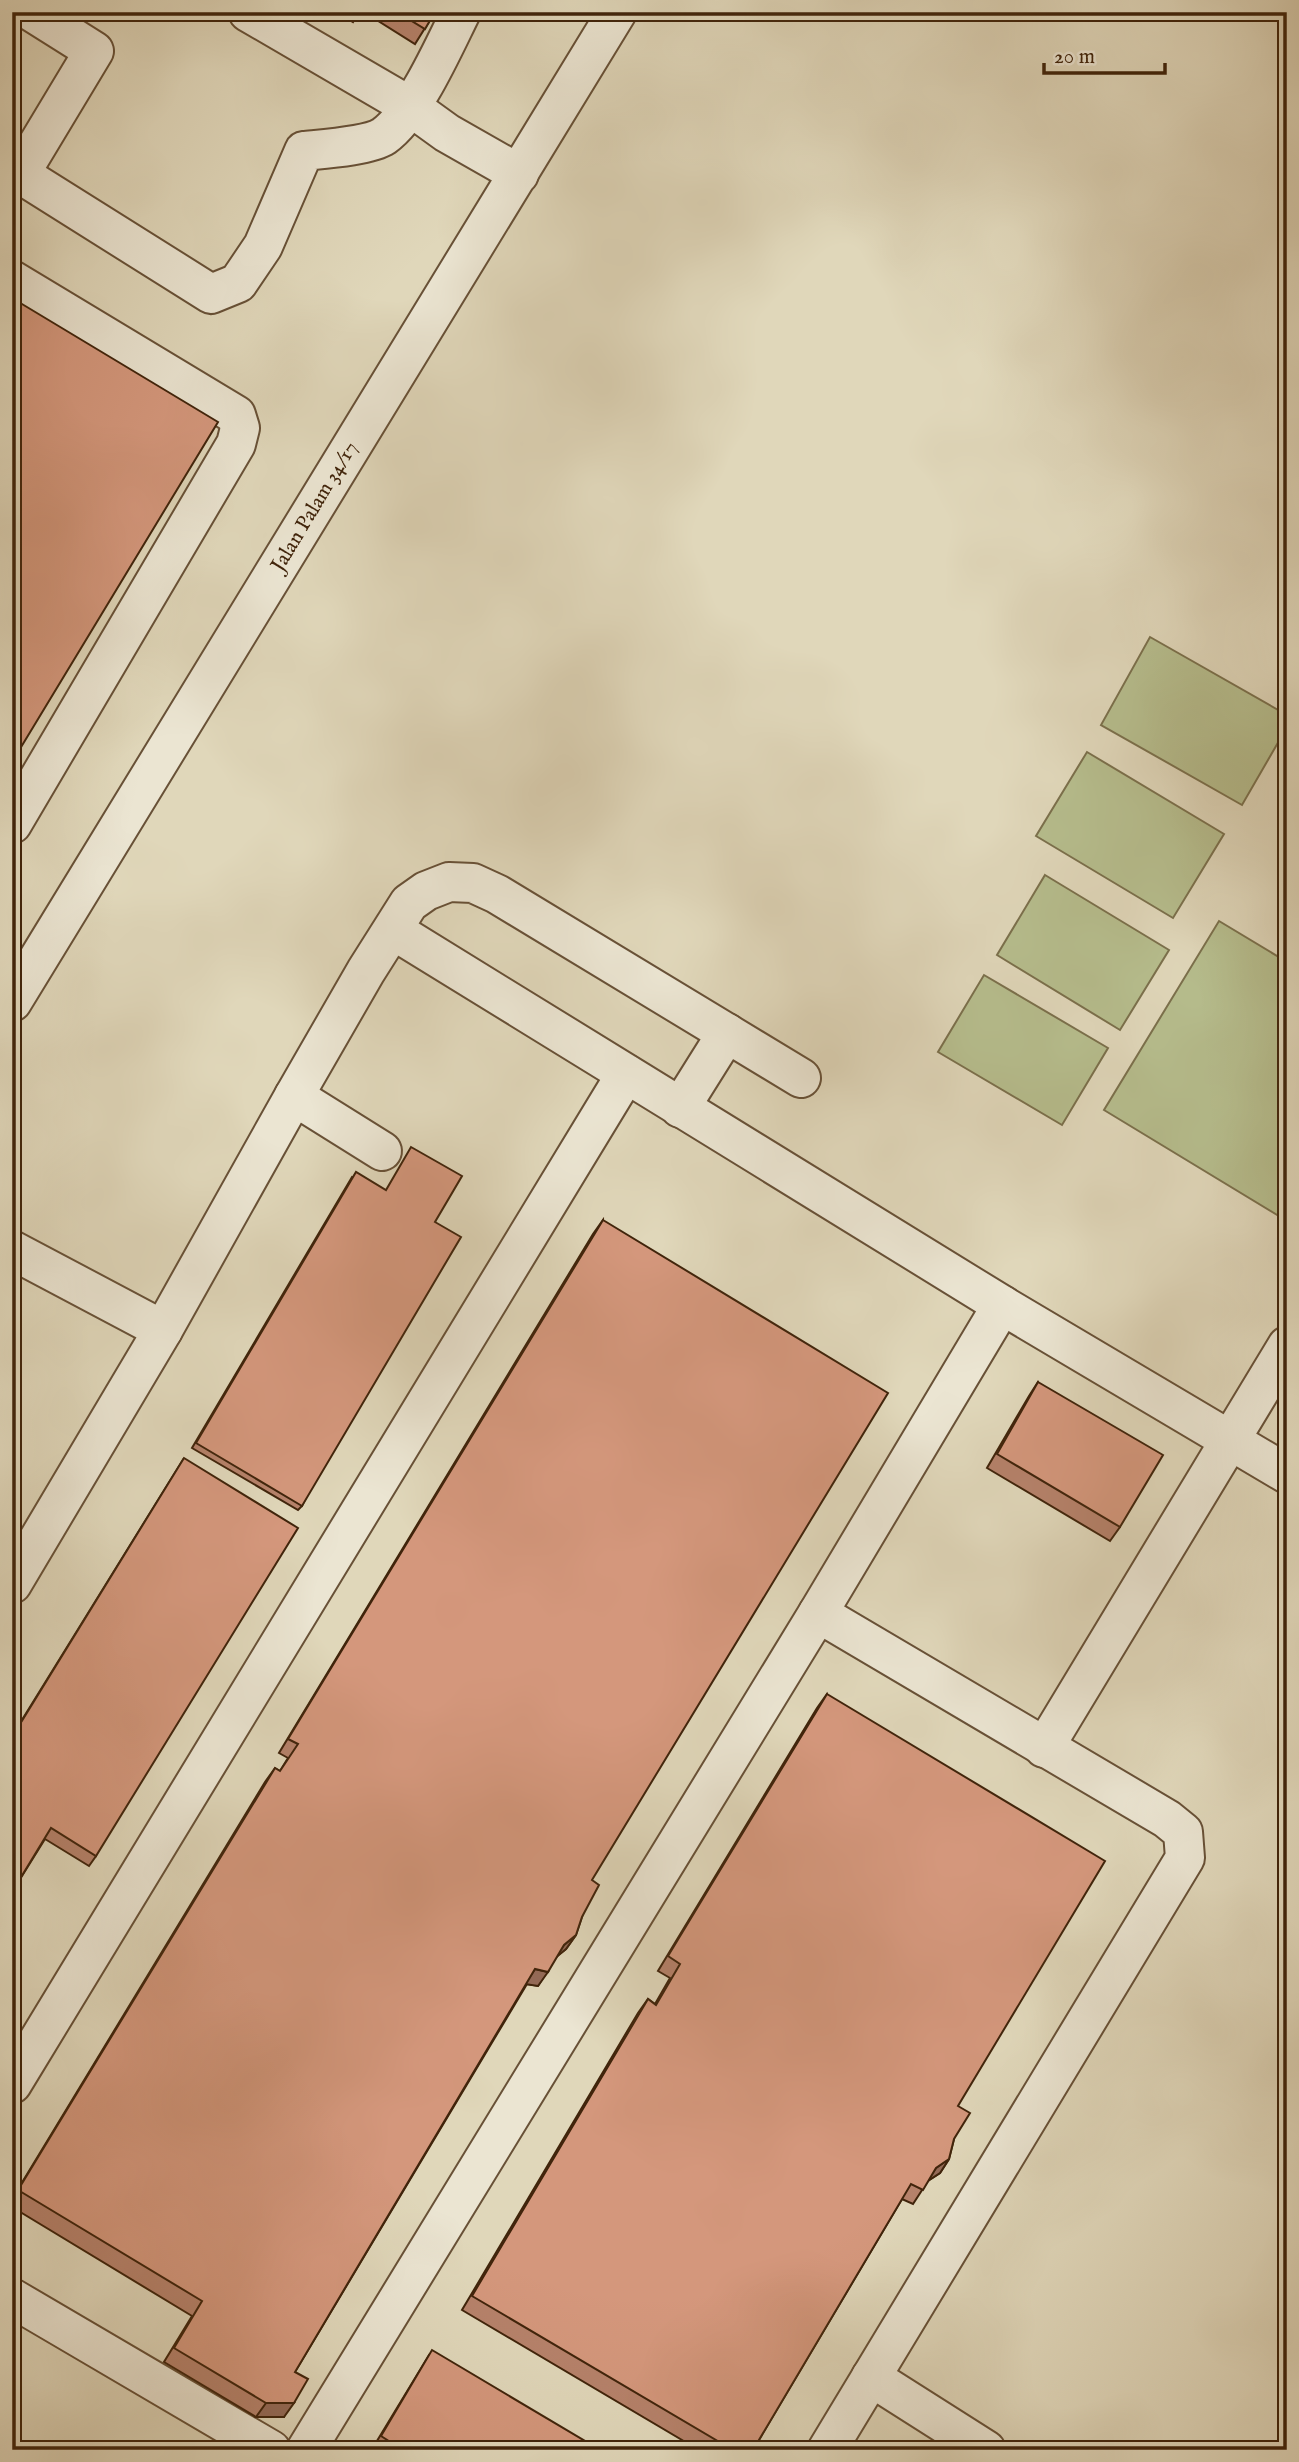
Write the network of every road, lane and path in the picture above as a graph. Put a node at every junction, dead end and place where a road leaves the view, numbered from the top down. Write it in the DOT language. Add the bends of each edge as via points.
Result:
graph roads {
  1 [pos="32,12"];
  2 [pos="248,12"];
  3 [pos="461,12"];
  4 [pos="617,12"];
  5 [pos="411,107"];
  6 [pos="16,169"];
  7 [pos="519,174"];
  8 [pos="12,280"];
  9 [pos="12,824"];
  10 [pos="393,930"];
  11 [pos="12,1002"];
  12 [pos="727,1033"];
  13 [pos="626,1074"];
  14 [pos="801,1078"];
  15 [pos="294,1096"];
  16 [pos="680,1108"];
  17 [pos="382,1151"];
  18 [pos="12,1250"];
  19 [pos="1002,1305"];
  20 [pos="163,1330"];
  21 [pos="1287,1346"];
  22 [pos="1229,1439"];
  23 [pos="1287,1474"];
  24 [pos="12,1584"];
  25 [pos="818,1613"];
  26 [pos="1044,1748"];
  27 [pos="12,2084"];
  28 [pos="12,2298"];
  29 [pos="871,2377"];
  30 [pos="271,2450"];
  31 [pos="306,2450"];
  32 [pos="827,2450"];
  33 [pos="986,2450"];
  1 -- 6 [label="street" via="93,51"];
  2 -- 5 [label="street"];
  3 -- 5 [label="street"];
  4 -- 7 [label="street, Jalan Palam 34/17"];
  5 -- 6 [label="street" via="383,137 304,151 263,246 238,283 211,295"];
  5 -- 7 [label="street"];
  7 -- 11 [label="street, Jalan Palam 34/17"];
  8 -- 9 [label="street" via="236,415 240,428 236,444"];
  10 -- 12 [label="street" via="409,903 426,891 449,882 473,883"];
  10 -- 13 [label="street"];
  10 -- 15 [label="street"];
  12 -- 14 [label="street"];
  12 -- 16 [label="street"];
  13 -- 16 [label="street"];
  13 -- 27 [label="street"];
  15 -- 17 [label="street"];
  15 -- 20 [label="street"];
  16 -- 19 [label="street"];
  18 -- 20 [label="street"];
  19 -- 22 [label="street"];
  19 -- 25 [label="street"];
  20 -- 24 [label="street"];
  21 -- 22 [label="street"];
  22 -- 23 [label="street"];
  22 -- 26 [label="street"];
  25 -- 26 [label="street"];
  25 -- 31 [label="street"];
  26 -- 29 [label="street" via="1167,1819 1183,1832 1185,1858"];
  28 -- 30 [label="street"];
  29 -- 32 [label="street"];
  29 -- 33 [label="street"];
}
